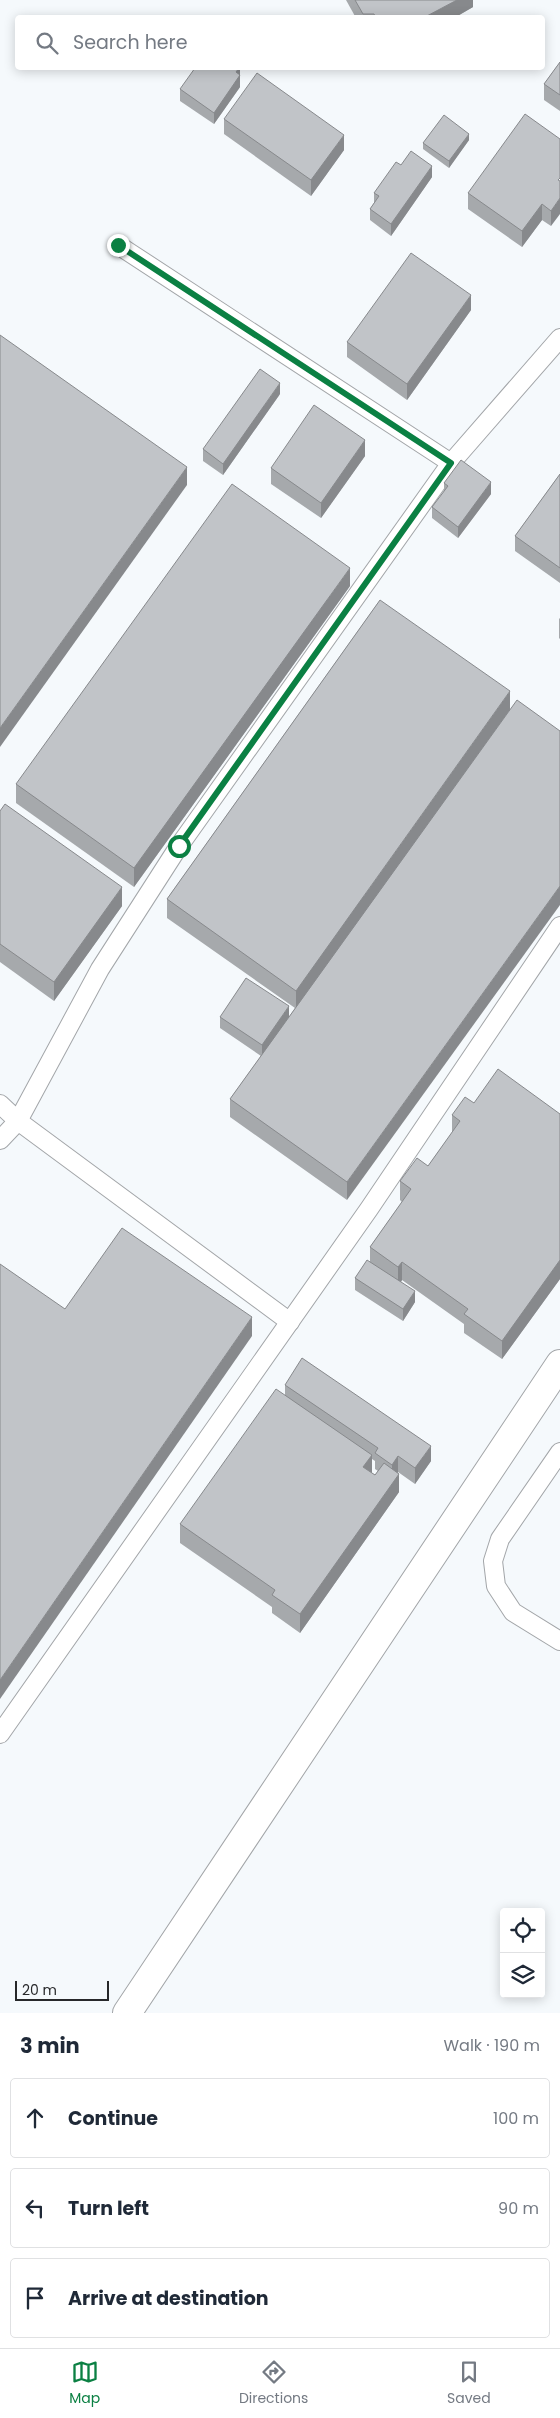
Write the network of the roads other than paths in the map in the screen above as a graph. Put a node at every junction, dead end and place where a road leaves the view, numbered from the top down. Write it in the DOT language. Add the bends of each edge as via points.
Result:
graph roads {
  1 [pos="118,245"];
  2 [pos="560,338"];
  3 [pos="451,463"];
  4 [pos="560,926"];
  5 [pos="0,1104"];
  6 [pos="18,1121"];
  7 [pos="0,1140"];
  8 [pos="290,1322"];
  9 [pos="560,1364"];
  10 [pos="560,1452"];
  11 [pos="560,1641"];
  12 [pos="0,1734"];
  13 [pos="127,2013"];
  1 -- 3 [label="lane"];
  2 -- 3 [label="lane"];
  3 -- 6 [label="lane" via="179,846 100,970"];
  4 -- 8 [label="lane"];
  5 -- 6 [label="lane"];
  6 -- 7 [label="lane"];
  6 -- 8 [label="lane"];
  8 -- 12 [label="lane"];
  9 -- 13 [label="street"];
  10 -- 11 [label="lane" via="500,1539 492,1561 496,1586 513,1612"];
}
